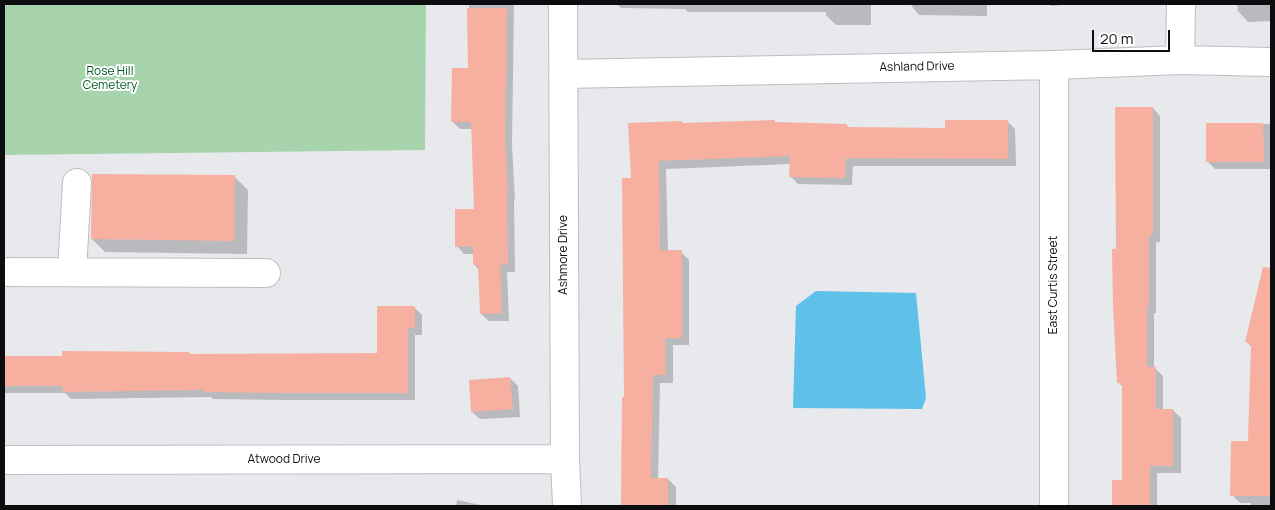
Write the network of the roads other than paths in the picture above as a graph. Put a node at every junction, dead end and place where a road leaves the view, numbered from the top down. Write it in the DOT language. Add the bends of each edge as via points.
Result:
graph roads {
  1 [pos="563,4"];
  2 [pos="1181,4"];
  3 [pos="1180,60"];
  4 [pos="1271,62"];
  5 [pos="1054,64"];
  6 [pos="563,74"];
  7 [pos="77,183"];
  8 [pos="4,272"];
  9 [pos="72,272"];
  10 [pos="266,273"];
  11 [pos="565,459"];
  12 [pos="4,460"];
  13 [pos="567,506"];
  14 [pos="1054,506"];
  1 -- 6 [label="street, Ashmore Drive"];
  2 -- 3 [label="street"];
  3 -- 4 [label="street, Ashland Drive"];
  3 -- 5 [label="street, Ashland Drive"];
  5 -- 6 [label="street, Ashland Drive"];
  5 -- 14 [label="street, East Curtis Street"];
  6 -- 11 [label="street, Ashmore Drive"];
  7 -- 9 [label="street"];
  8 -- 9 [label="street"];
  9 -- 10 [label="street"];
  11 -- 12 [label="street, Atwood Drive"];
  11 -- 13 [label="street, Ashmore Drive"];
}
